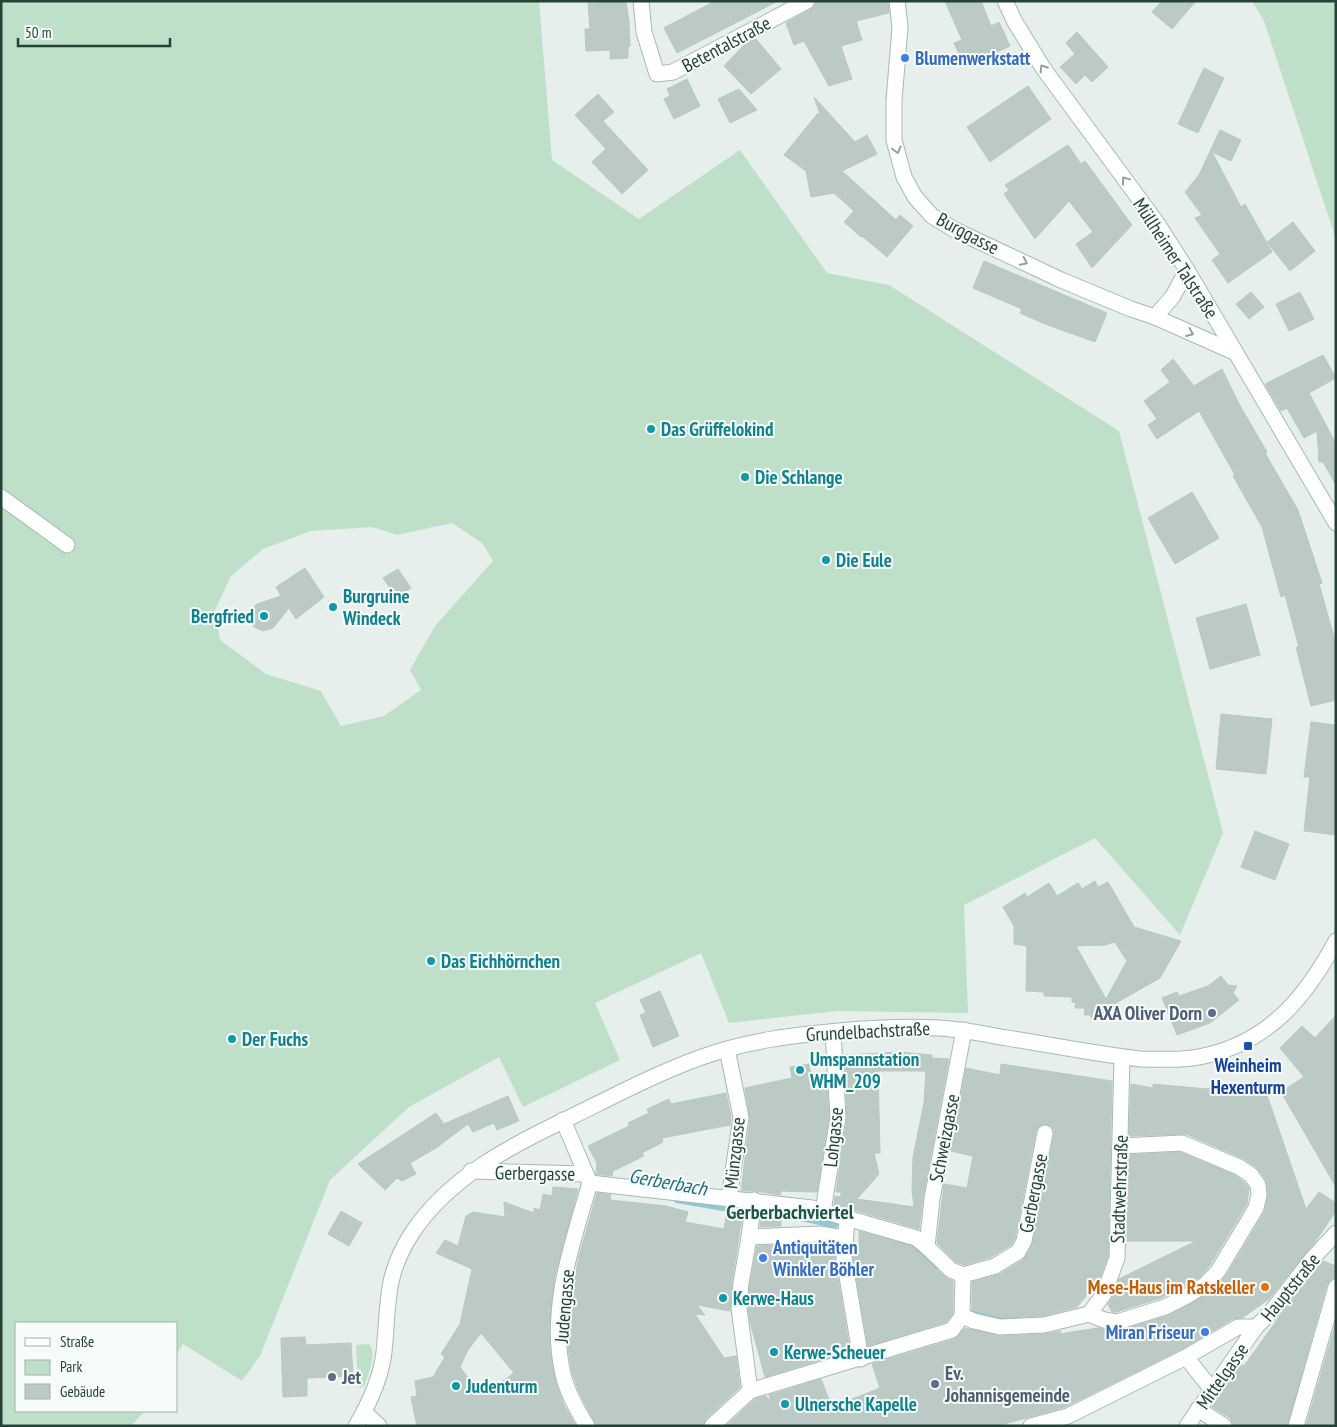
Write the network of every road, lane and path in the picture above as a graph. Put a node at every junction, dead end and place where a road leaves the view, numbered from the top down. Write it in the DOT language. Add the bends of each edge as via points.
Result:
graph roads {
  1 [pos="641,1"];
  2 [pos="807,1"];
  3 [pos="897,1"];
  4 [pos="1005,1"];
  5 [pos="1187,270"];
  6 [pos="1156,317"];
  7 [pos="1236,353"];
  8 [pos="1,497"];
  9 [pos="1336,523"];
  10 [pos="67,545"];
  11 [pos="1336,942"];
  12 [pos="964,1030"];
  13 [pos="833,1032"];
  14 [pos="727,1049"];
  15 [pos="1122,1057"];
  16 [pos="563,1120"];
  17 [pos="1045,1133"];
  18 [pos="1121,1146"];
  19 [pos="472,1172"];
  20 [pos="588,1178"];
  21 [pos="729,1198"];
  22 [pos="754,1200"];
  23 [pos="823,1211"];
  24 [pos="846,1219"];
  25 [pos="1336,1233"];
  26 [pos="750,1237"];
  27 [pos="845,1238"];
  28 [pos="927,1246"];
  29 [pos="963,1274"];
  30 [pos="1336,1287"];
  31 [pos="1089,1314"];
  32 [pos="962,1316"];
  33 [pos="1256,1327"];
  34 [pos="1186,1357"];
  35 [pos="861,1359"];
  36 [pos="1212,1390"];
  37 [pos="750,1392"];
  38 [pos="1198,1409"];
  39 [pos="364,1412"];
  40 [pos="1071,1421"];
  41 [pos="356,1426"];
  42 [pos="379,1426"];
  43 [pos="587,1426"];
  44 [pos="712,1426"];
  45 [pos="1031,1426"];
  46 [pos="1187,1426"];
  47 [pos="1224,1426"];
  48 [pos="1296,1426"];
  1 -- 2 [label="street, Betentalstraße" via="644,32 657,74 673,72"];
  3 -- 6 [label="street, Burggasse, one-way" via="900,27 894,140 904,177 914,197 932,216 955,230 1061,280"];
  5 -- 4 [label="street, Müllheimer Talstraße, one-way" via="1157,223 1043,68"];
  5 -- 6 [label="street" via="1173,296"];
  5 -- 7 [label="street, Müllheimer Talstraße"];
  6 -- 7 [label="street, Burggasse, one-way"];
  7 -- 9 [label="street, Müllheimer Talstraße"];
  8 -- 10 [label="street"];
  11 -- 15 [label="street, Grundelbachstraße" via="1322,968 1289,1010 1246,1040 1195,1057 1162,1060"];
  12 -- 13 [label="street, Grundelbachstraße" via="892,1027"];
  12 -- 15 [label="street, Grundelbachstraße"];
  12 -- 28 [label="street, Schweizgasse" via="932,1199"];
  13 -- 14 [label="street, Grundelbachstraße" via="783,1037"];
  13 -- 23 [label="street, Lohgasse" via="838,1117"];
  14 -- 16 [label="street, Grundelbachstraße" via="680,1065"];
  14 -- 21 [label="street, Münzgasse" via="741,1117"];
  15 -- 18 [label="street, Stadtwehrstraße"];
  16 -- 19 [label="street, Grundelbachstraße"];
  16 -- 20 [label="street"];
  17 -- 29 [label="street, Gerbergasse" via="1024,1241 1018,1252 996,1266"];
  18 -- 31 [label="street, Stadtwehrstraße" via="1117,1258 1104,1294"];
  18 -- 31 [label="street" via="1182,1143 1251,1175 1258,1185 1259,1195 1256,1208 1218,1272 1206,1284 1165,1307 1129,1320 1117,1322"];
  19 -- 20 [label="street, Gerbergasse"];
  19 -- 39 [label="street, Grundelbachstraße" via="432,1207 404,1247 388,1294 384,1354"];
  20 -- 21 [label="street, Gerbergasse"];
  20 -- 43 [label="street, Judengasse" via="561,1289 559,1325 563,1376"];
  21 -- 22 [label="street, Gerbergasse"];
  22 -- 23 [label="street, Gerbergasse"];
  22 -- 26 [label="street, Münzgasse"];
  23 -- 24 [label="street, Gerbergasse"];
  24 -- 27 [label="street"];
  24 -- 28 [label="street, Gerbergasse" via="916,1238"];
  25 -- 33 [label="street, Hauptstraße"];
  26 -- 27 [label="street" via="819,1234"];
  26 -- 37 [label="street, Münzgasse" via="740,1283"];
  27 -- 35 [label="street" via="844,1259"];
  28 -- 29 [label="street, Gerbergasse" via="951,1270"];
  29 -- 32 [label="street"];
  30 -- 48 [label="street"];
  31 -- 32 [label="street" via="1044,1325 1000,1327"];
  32 -- 35 [label="street" via="952,1330"];
  33 -- 34 [label="street, Hauptstraße" via="1238,1327"];
  33 -- 36 [label="street, Mittelgasse"];
  34 -- 36 [label="street"];
  34 -- 40 [label="street, Hauptstraße"];
  35 -- 37 [label="street"];
  36 -- 38 [label="street, Mittelgasse"];
  37 -- 44 [label="street"];
  38 -- 46 [label="street, Mittelgasse"];
  38 -- 47 [label="street"];
  39 -- 41 [label="street, Grundelbachstraße"];
  39 -- 42 [label="street"];
  40 -- 45 [label="street, Hauptstraße"];
}
